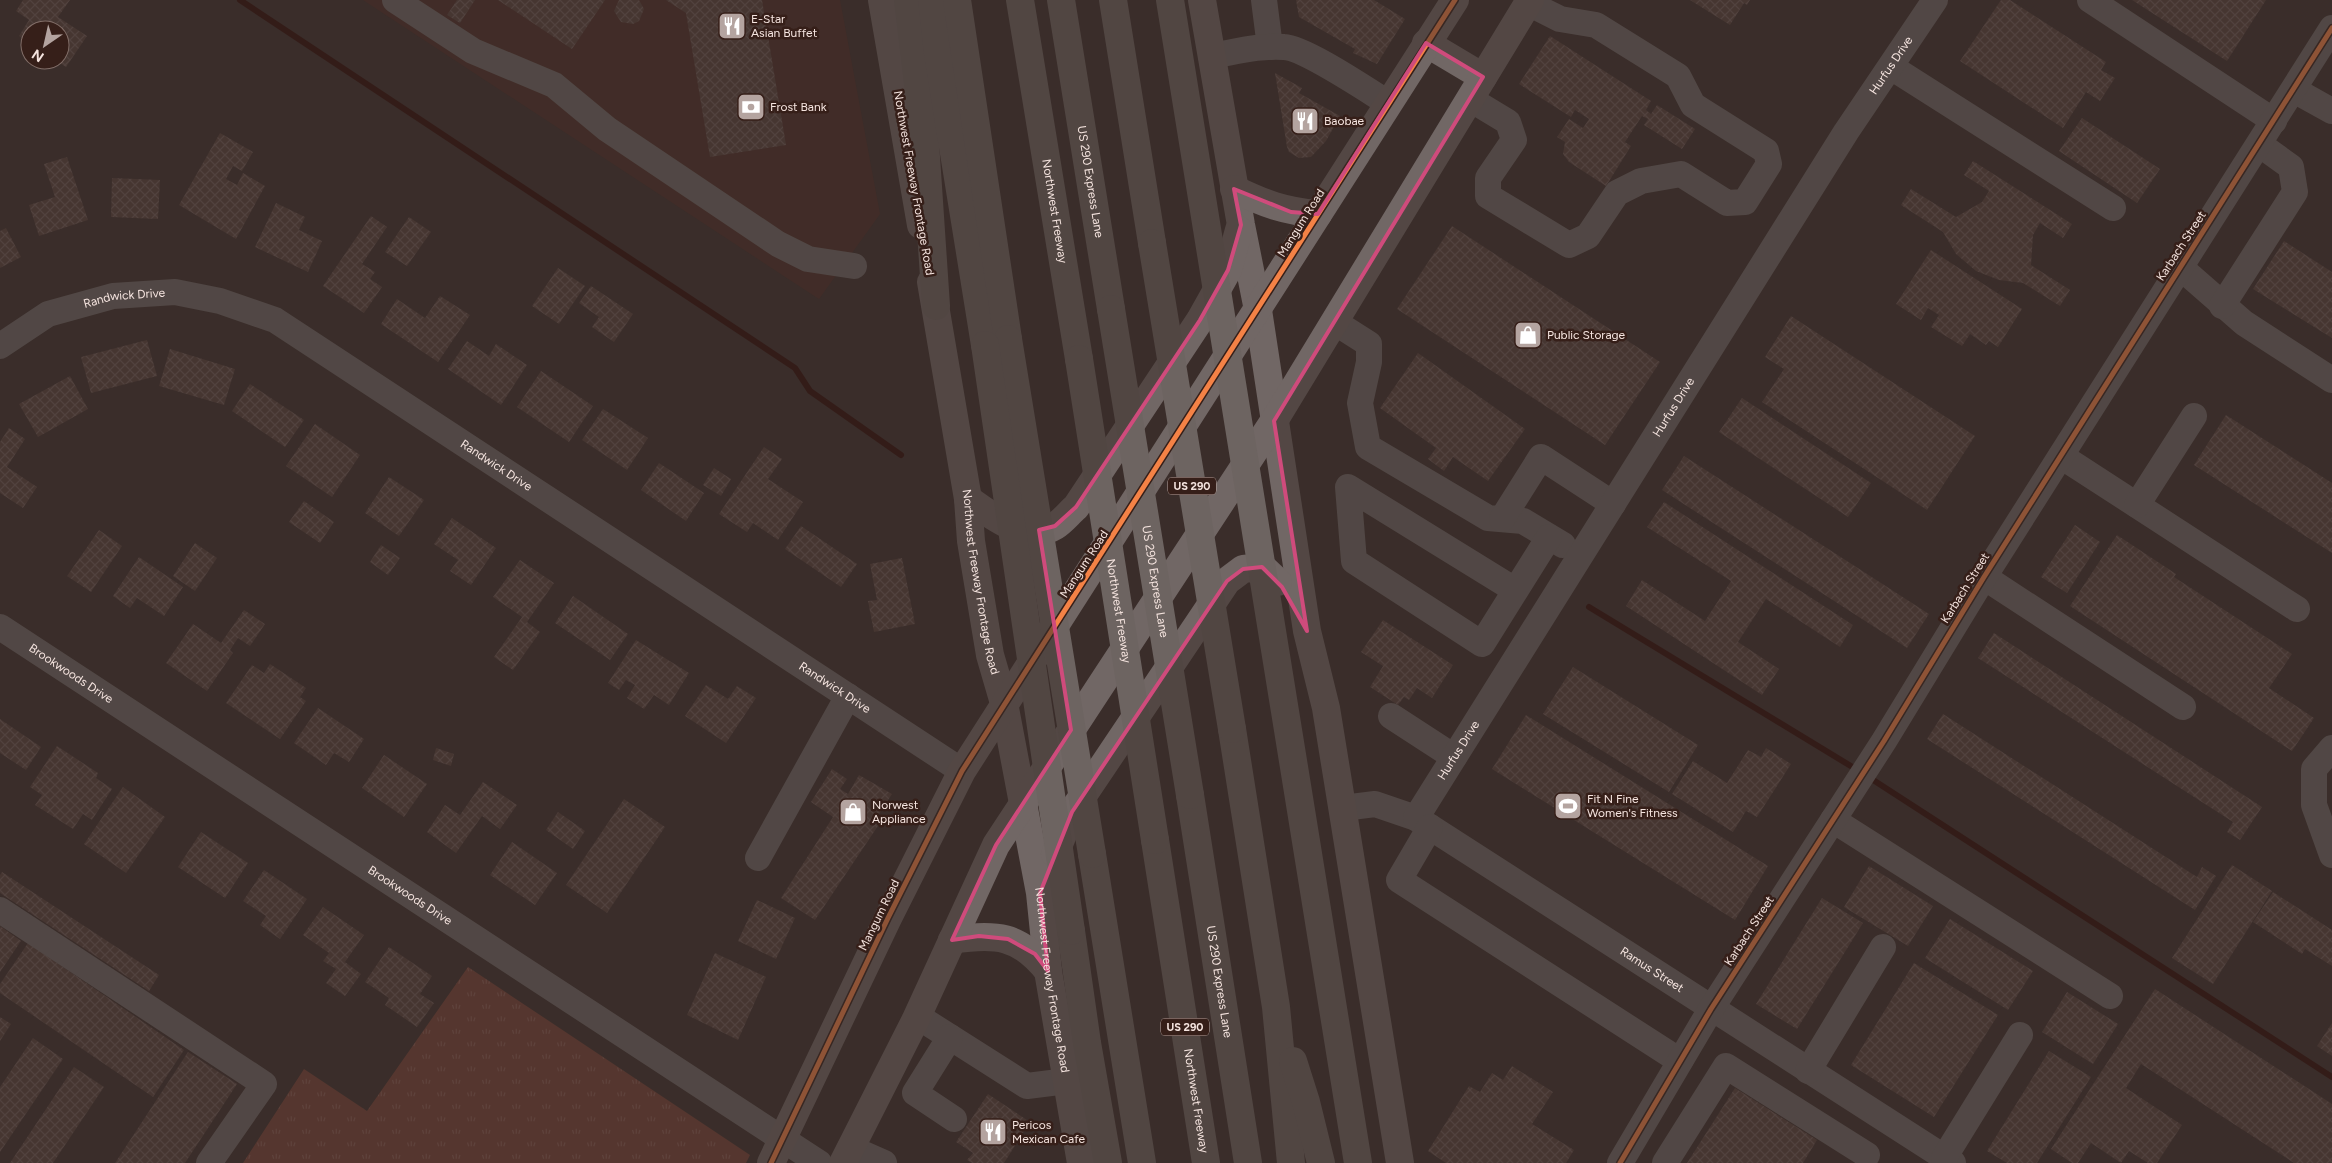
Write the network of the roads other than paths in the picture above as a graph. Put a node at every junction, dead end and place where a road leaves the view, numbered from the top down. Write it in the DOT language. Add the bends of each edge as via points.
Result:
graph roads {
  1 [pos="395,0"];
  2 [pos="882,0"];
  3 [pos="908,0"];
  4 [pos="932,0"];
  5 [pos="957,0"];
  6 [pos="1020,0"];
  7 [pos="1061,0"];
  8 [pos="1113,0"];
  9 [pos="1170,0"];
  10 [pos="1202,0"];
  11 [pos="1264,0"];
  12 [pos="1935,0"];
  13 [pos="2090,0"];
  14 [pos="1529,1"];
  15 [pos="1447,3"];
  16 [pos="2332,28"];
  17 [pos="1426,43"];
  18 [pos="1270,47"];
  19 [pos="1211,56"];
  20 [pos="1890,67"];
  21 [pos="1476,88"];
  22 [pos="2294,90"];
  23 [pos="1388,103"];
  24 [pos="2332,111"];
  25 [pos="2274,121"];
  26 [pos="2259,144"];
  27 [pos="1234,189"];
  28 [pos="2113,208"];
  29 [pos="1318,214"];
  30 [pos="1241,226"];
  31 [pos="854,266"];
  32 [pos="2180,267"];
  33 [pos="936,306"];
  34 [pos="2222,306"];
  35 [pos="1258,310"];
  36 [pos="1336,323"];
  37 [pos="0,346"];
  38 [pos="2332,380"];
  39 [pos="2194,416"];
  40 [pos="1274,421"];
  41 [pos="2061,456"];
  42 [pos="968,498"];
  43 [pos="1613,504"];
  44 [pos="2137,505"];
  45 [pos="1502,519"];
  46 [pos="1549,536"];
  47 [pos="1580,556"];
  48 [pos="1984,577"];
  49 [pos="1516,590"];
  50 [pos="2297,609"];
  51 [pos="0,627"];
  52 [pos="1306,631"];
  53 [pos="848,696"];
  54 [pos="1004,703"];
  55 [pos="2183,707"];
  56 [pos="1391,716"];
  57 [pos="2332,748"];
  58 [pos="1454,757"];
  59 [pos="962,771"];
  60 [pos="1024,803"];
  61 [pos="1343,808"];
  62 [pos="1833,820"];
  63 [pos="1423,822"];
  64 [pos="2332,855"];
  65 [pos="758,858"];
  66 [pos="1040,893"];
  67 [pos="0,910"];
  68 [pos="952,940"];
  69 [pos="1883,947"];
  70 [pos="1048,971"];
  71 [pos="2110,996"];
  72 [pos="1276,1007"];
  73 [pos="1711,1009"];
  74 [pos="917,1016"];
  75 [pos="2020,1036"];
  76 [pos="950,1038"];
  77 [pos="1780,1053"];
  78 [pos="1680,1061"];
  79 [pos="1808,1071"];
  80 [pos="888,1075"];
  81 [pos="1067,1081"];
  82 [pos="1830,1085"];
  83 [pos="1758,1087"];
  84 [pos="915,1093"];
  85 [pos="1652,1110"];
  86 [pos="1809,1118"];
  87 [pos="954,1119"];
  88 [pos="1888,1122"];
  89 [pos="1685,1131"];
  90 [pos="778,1151"];
  91 [pos="846,1155"];
  92 [pos="1864,1159"];
  93 [pos="1948,1160"];
  94 [pos="209,1163"];
  95 [pos="819,1163"];
  96 [pos="884,1163"];
  97 [pos="1081,1163"];
  98 [pos="1108,1163"];
  99 [pos="1142,1163"];
  100 [pos="1206,1163"];
  101 [pos="1248,1163"];
  102 [pos="1291,1163"];
  103 [pos="1321,1163"];
  104 [pos="1358,1163"];
  105 [pos="1400,1163"];
  106 [pos="1620,1163"];
  107 [pos="1665,1163"];
  1 -- 31 [label="street" via="473,51 554,85 607,129 778,244 808,259"];
  2 -- 33 [label="main road, Northwest Freeway Frontage Road"];
  3 -- 33 [label="highway" via="925,142"];
  4 -- 98 [label="highway, bridge"];
  5 -- 99 [label="highway, bridge"];
  6 -- 100 [label="highway, Northwest Freeway / US 290, bridge"];
  7 -- 101 [label="highway, US 290 Express Lane, bridge"];
  8 -- 72 [label="highway, US 290, bridge"];
  9 -- 104 [label="highway, bridge"];
  10 -- 19 [label="main road"];
  11 -- 18 [label="street"];
  12 -- 20 [label="street, Hurfus Drive"];
  13 -- 25 [label="street"];
  14 -- 21 [label="main road"];
  14 -- 21 [label="street" via="1560,19 1596,25 1678,76 1693,105 1766,151 1769,164 1745,202 1727,203 1681,174 1641,181 1617,193 1588,236 1569,245 1488,196 1488,178 1514,140 1508,122"];
  15 -- 17 [label="main road, Mangum Road"];
  16 -- 22 [label="street, Karbach Street"];
  17 -- 21 [label="main road"];
  17 -- 23 [label="main road, Mangum Road"];
  18 -- 19 [label="street"];
  18 -- 23 [label="street" via="1286,46 1306,55"];
  19 -- 27 [label="main road"];
  20 -- 28 [label="street"];
  20 -- 43 [label="street, Hurfus Drive"];
  21 -- 36 [label="main road"];
  22 -- 24 [label="street"];
  22 -- 25 [label="street, Karbach Street"];
  23 -- 29 [label="main road, Mangum Road"];
  25 -- 26 [label="street, Karbach Street"];
  26 -- 32 [label="street, Karbach Street"];
  26 -- 34 [label="street" via="2291,167 2295,192"];
  27 -- 29 [label="main road" via="1291,212"];
  27 -- 30 [label="main road"];
  29 -- 35 [label="main road, Mangum Road"];
  30 -- 35 [label="main road"];
  30 -- 42 [label="main road" via="1228,270 1200,320 1076,507 1055,526 1033,532 1002,523"];
  32 -- 34 [label="street"];
  32 -- 41 [label="street, Karbach Street"];
  33 -- 42 [label="main road, Northwest Freeway Frontage Road"];
  34 -- 38 [label="street"];
  35 -- 40 [label="main road"];
  35 -- 54 [label="main road, Mangum Road"];
  36 -- 40 [label="main road"];
  36 -- 45 [label="street" via="1369,344 1369,362 1360,403 1368,447 1488,518"];
  37 -- 53 [label="street, Randwick Drive" via="48,314 113,296 175,292 220,301 275,320"];
  39 -- 44 [label="street"];
  40 -- 52 [label="main road"];
  40 -- 60 [label="main road"];
  41 -- 44 [label="street"];
  41 -- 48 [label="street, Karbach Street"];
  42 -- 54 [label="main road, Northwest Freeway Frontage Road" via="971,541 990,655"];
  43 -- 45 [label="street" via="1541,457"];
  43 -- 47 [label="street, Hurfus Drive"];
  44 -- 50 [label="street"];
  45 -- 46 [label="street" via="1523,521"];
  46 -- 47 [label="street"];
  46 -- 49 [label="street"];
  47 -- 58 [label="street, Hurfus Drive"];
  48 -- 55 [label="street"];
  48 -- 62 [label="street, Karbach Street"];
  49 -- 49 [label="street" via="1482,644 1354,561 1348,488"];
  51 -- 90 [label="street, Brookwoods Drive"];
  52 -- 61 [label="main road" via="1326,708"];
  52 -- 66 [label="main road" via="1282,587 1262,567 1243,569 1227,581 1072,812"];
  53 -- 59 [label="street, Randwick Drive"];
  53 -- 65 [label="street"];
  54 -- 59 [label="main road, Mangum Road"];
  54 -- 60 [label="main road, Northwest Freeway Frontage Road"];
  56 -- 58 [label="street"];
  57 -- 64 [label="street" via="2314,768 2314,805"];
  58 -- 63 [label="street, Hurfus Drive"];
  59 -- 90 [label="main road, Mangum Road" via="888,918"];
  60 -- 66 [label="main road, Northwest Freeway Frontage Road"];
  60 -- 68 [label="main road" via="996,845"];
  61 -- 63 [label="street, Ramus Street" via="1375,804"];
  61 -- 105 [label="main road"];
  62 -- 71 [label="street"];
  62 -- 73 [label="street, Karbach Street"];
  63 -- 73 [label="street, Ramus Street"];
  63 -- 78 [label="street, Hurfus Drive" via="1399,880"];
  66 -- 70 [label="main road, Northwest Freeway Frontage Road"];
  67 -- 94 [label="street" via="264,1084"];
  68 -- 70 [label="main road" via="979,936 1008,939 1035,954"];
  68 -- 74 [label="main road"];
  69 -- 79 [label="street"];
  70 -- 81 [label="main road, Northwest Freeway Frontage Road"];
  72 -- 102 [label="highway, US 290"];
  72 -- 103 [label="highway"];
  73 -- 77 [label="street, Ramus Street"];
  73 -- 78 [label="street, Karbach Street"];
  74 -- 76 [label="street"];
  74 -- 80 [label="main road"];
  75 -- 93 [label="street"];
  76 -- 81 [label="street" via="1027,1086"];
  76 -- 84 [label="street"];
  77 -- 79 [label="street, Ramus Street"];
  77 -- 83 [label="street"];
  78 -- 85 [label="street, Karbach Street"];
  79 -- 82 [label="street, Ramus Street"];
  80 -- 84 [label="street"];
  80 -- 91 [label="main road"];
  81 -- 97 [label="main road, Northwest Freeway Frontage Road"];
  82 -- 86 [label="street"];
  82 -- 88 [label="street, Ramus Street"];
  83 -- 86 [label="street"];
  83 -- 89 [label="street" via="1726,1066"];
  84 -- 87 [label="street"];
  85 -- 89 [label="street"];
  85 -- 106 [label="street, Karbach Street"];
  86 -- 92 [label="street"];
  88 -- 92 [label="street"];
  88 -- 93 [label="street, Ramus Street"];
  89 -- 107 [label="street"];
  90 -- 95 [label="street, Brookwoods Drive"];
  91 -- 96 [label="street"];
}
